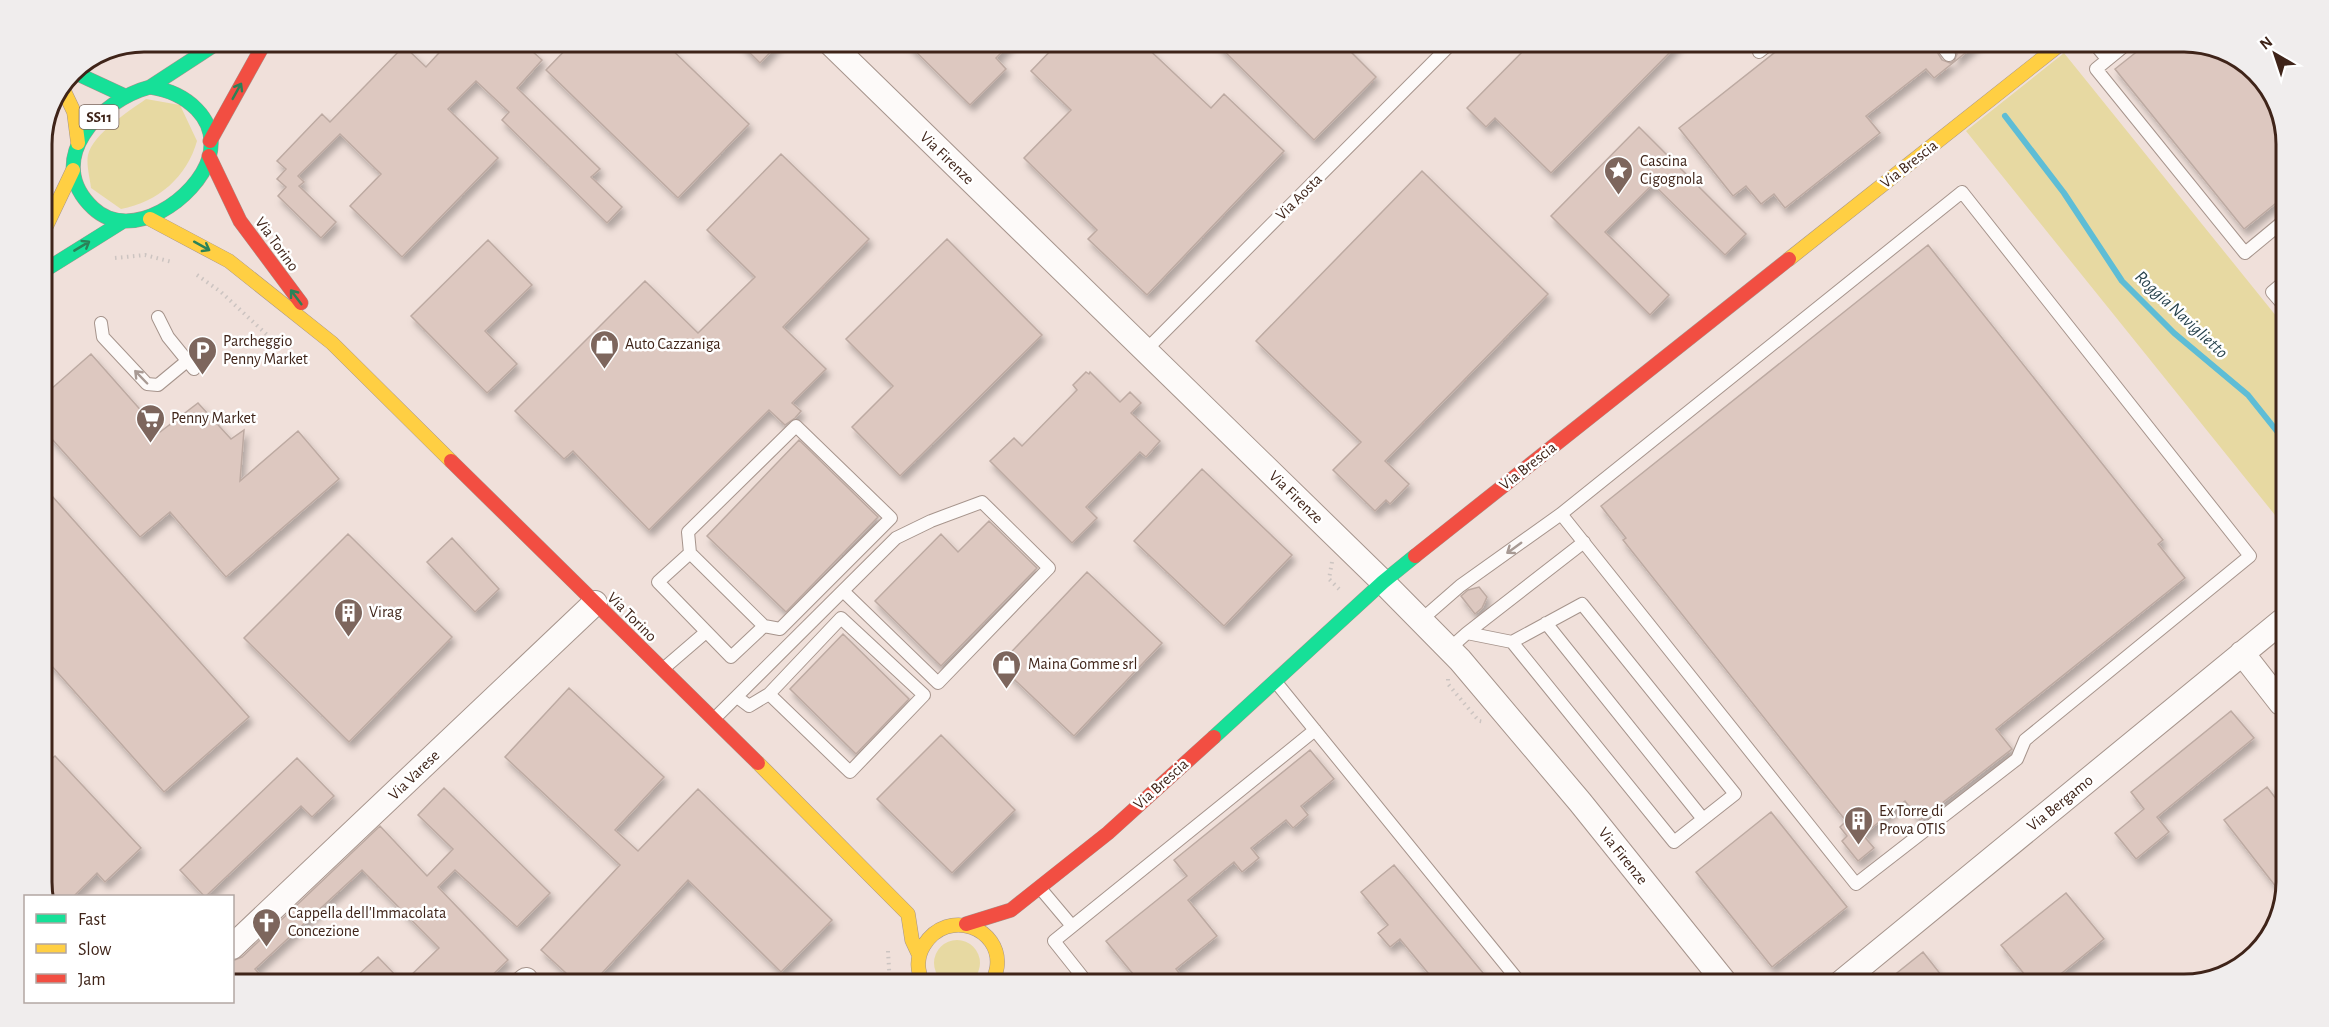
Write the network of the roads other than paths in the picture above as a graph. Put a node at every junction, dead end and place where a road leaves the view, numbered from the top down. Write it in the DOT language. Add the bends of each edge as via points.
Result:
graph roads {
  1 [pos="204,52"];
  2 [pos="259,52"];
  3 [pos="839,52"];
  4 [pos="1443,52"];
  5 [pos="1947,52"];
  6 [pos="2049,52"];
  7 [pos="2101,52"];
  8 [pos="2116,52"];
  9 [pos="1949,55"];
  10 [pos="2107,59"];
  11 [pos="84,77"];
  12 [pos="150,87"];
  13 [pos="123,95"];
  14 [pos="66,96"];
  15 [pos="210,141"];
  16 [pos="78,143"];
  17 [pos="209,156"];
  18 [pos="74,170"];
  19 [pos="53,213"];
  20 [pos="150,219"];
  21 [pos="122,222"];
  22 [pos="2276,227"];
  23 [pos="53,265"];
  24 [pos="158,317"];
  25 [pos="101,323"];
  26 [pos="332,343"];
  27 [pos="1145,351"];
  28 [pos="1561,514"];
  29 [pos="1584,542"];
  30 [pos="690,553"];
  31 [pos="1383,582"];
  32 [pos="843,591"];
  33 [pos="595,603"];
  34 [pos="1421,620"];
  35 [pos="1546,623"];
  36 [pos="764,626"];
  37 [pos="2276,626"];
  38 [pos="706,632"];
  39 [pos="1467,633"];
  40 [pos="1512,642"];
  41 [pos="1449,649"];
  42 [pos="2242,653"];
  43 [pos="662,670"];
  44 [pos="1275,680"];
  45 [pos="769,694"];
  46 [pos="737,696"];
  47 [pos="2276,697"];
  48 [pos="713,720"];
  49 [pos="1315,730"];
  50 [pos="1703,819"];
  51 [pos="1039,888"];
  52 [pos="1011,910"];
  53 [pos="908,915"];
  54 [pos="966,924"];
  55 [pos="948,925"];
  56 [pos="1072,926"];
  57 [pos="234,945"];
  58 [pos="919,974"];
  59 [pos="996,974"];
  60 [pos="996,974"];
  61 [pos="1080,974"];
  62 [pos="1513,974"];
  63 [pos="1718,974"];
  64 [pos="1851,974"];
  1 -- 12 [label="street, SS11"];
  15 -- 2 [label="street, SS11, one-way"];
  3 -- 27 [label="street, Via Firenze"];
  4 -- 27 [label="lane, Via Aosta"];
  5 -- 9 [label="lane"];
  6 -- 31 [label="street, Via Brescia"];
  7 -- 10 [label="lane"];
  8 -- 10 [label="lane"];
  10 -- 22 [label="lane" via="2096,69 2245,253"];
  11 -- 13 [label="street"];
  12 -- 13 [label="street, SS11"];
  12 -- 15 [label="street, SS11" via="169,89 194,104 205,119"];
  13 -- 16 [label="street, SS11" via="86,129"];
  14 -- 16 [label="street" via="74,112"];
  15 -- 17 [label="street, SS11"];
  16 -- 18 [label="street, SS11"];
  17 -- 20 [label="street, SS11" via="196,181 166,210"];
  26 -- 17 [label="street, Via Torino, one-way" via="240,221"];
  18 -- 19 [label="street, SS11"];
  18 -- 21 [label="street, SS11" via="78,188 93,209"];
  20 -- 21 [label="street, SS11"];
  20 -- 26 [label="street, Via Torino, one-way" via="229,261"];
  23 -- 21 [label="street, SS11, one-way"];
  24 -- 25 [label="lane, one-way" via="168,337 191,365 158,385 147,384 103,337"];
  26 -- 33 [label="street, Via Torino"];
  27 -- 31 [label="street, Via Firenze"];
  28 -- 29 [label="lane"];
  28 -- 29 [label="lane" via="1962,192 2250,556 2025,740 2017,759 1856,884"];
  28 -- 34 [label="lane, one-way" via="1460,586"];
  29 -- 39 [label="lane"];
  30 -- 36 [label="lane"];
  30 -- 36 [label="lane" via="688,532 796,426 891,518 780,629"];
  30 -- 38 [label="lane" via="658,582"];
  31 -- 34 [label="street, Via Firenze"];
  31 -- 44 [label="street, Via Brescia"];
  32 -- 32 [label="lane" via="896,538 931,520 982,502 1049,568 938,683"];
  32 -- 46 [label="lane"];
  33 -- 43 [label="street, Via Torino"];
  33 -- 57 [label="street, Via Varese"];
  34 -- 41 [label="street, Via Firenze"];
  35 -- 40 [label="lane"];
  35 -- 50 [label="lane"];
  35 -- 50 [label="lane" via="1582,604 1735,794"];
  36 -- 38 [label="lane" via="731,657"];
  37 -- 42 [label="street, Via Bergamo"];
  38 -- 43 [label="lane"];
  39 -- 40 [label="lane"];
  39 -- 41 [label="lane"];
  40 -- 50 [label="lane" via="1674,842"];
  41 -- 63 [label="street, Via Firenze"];
  42 -- 47 [label="street"];
  42 -- 64 [label="street, Via Bergamo"];
  43 -- 48 [label="street, Via Torino"];
  44 -- 49 [label="lane"];
  44 -- 51 [label="street, Via Brescia" via="1108,833"];
  45 -- 45 [label="lane" via="841,618 924,695 850,772"];
  45 -- 46 [label="lane" via="749,706"];
  46 -- 48 [label="lane"];
  48 -- 53 [label="street, Via Torino"];
  49 -- 56 [label="lane"];
  49 -- 62 [label="lane"];
  51 -- 52 [label="street, Via Brescia"];
  51 -- 56 [label="lane"];
  52 -- 54 [label="street, Via Brescia"];
  52 -- 59 [label="street"];
  53 -- 55 [label="street"];
  53 -- 58 [label="street"];
  54 -- 55 [label="street"];
  54 -- 60 [label="street" via="989,938"];
  55 -- 58 [label="street" via="932,933 922,946"];
  56 -- 61 [label="lane" via="1054,941"];
}
